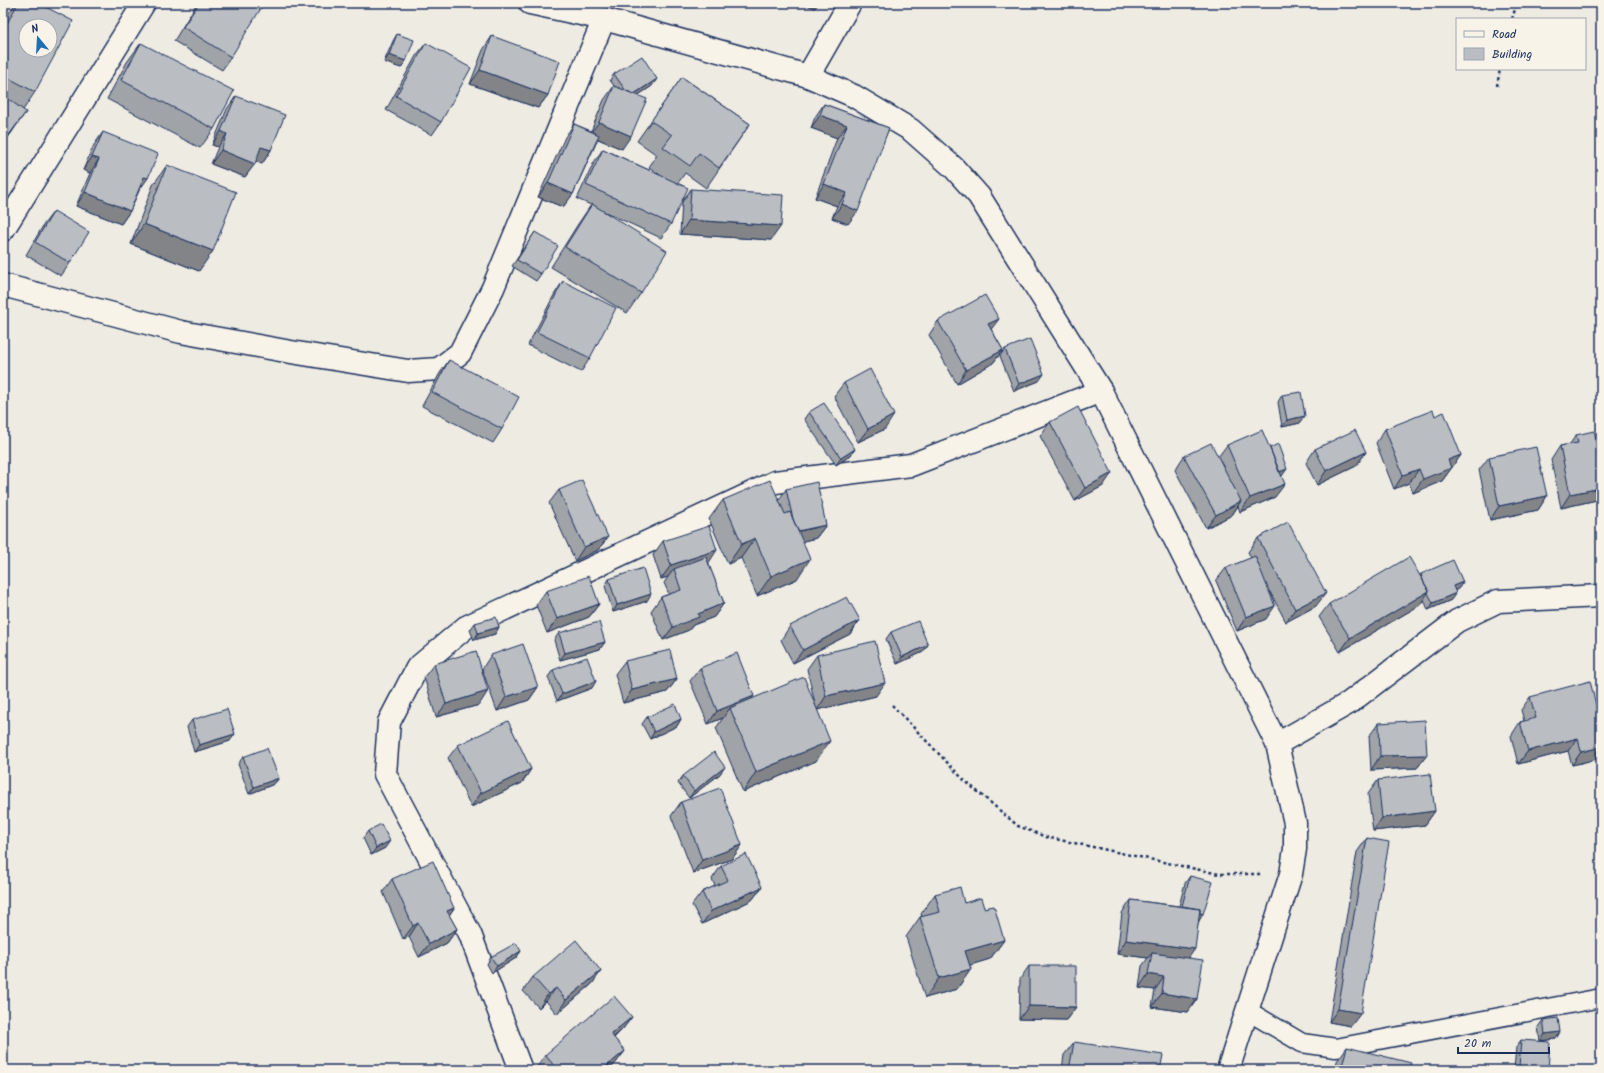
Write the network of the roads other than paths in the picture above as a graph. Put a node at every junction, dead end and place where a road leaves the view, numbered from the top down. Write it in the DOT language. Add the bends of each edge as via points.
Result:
graph roads {
  1 [pos="144,3"];
  2 [pos="530,3"];
  3 [pos="850,3"];
  4 [pos="604,19"];
  5 [pos="808,76"];
  6 [pos="3,230"];
  7 [pos="3,285"];
  8 [pos="1101,392"];
  9 [pos="1601,596"];
  10 [pos="1277,744"];
  11 [pos="1601,998"];
  12 [pos="1248,1011"];
  13 [pos="521,1070"];
  14 [pos="1228,1070"];
  1 -- 6 [label="street"];
  2 -- 4 [label="street"];
  3 -- 5 [label="street"];
  4 -- 5 [label="street"];
  4 -- 7 [label="street" via="493,288 460,353 439,369 408,371 181,332"];
  5 -- 8 [label="street" via="854,96 911,130 954,168 979,196"];
  8 -- 10 [label="street"];
  8 -- 13 [label="street" via="911,465 774,482 466,627 417,668 389,722 384,774 470,934"];
  9 -- 10 [label="street" via="1498,601 1457,621 1349,703"];
  10 -- 12 [label="street" via="1295,823 1294,849 1291,874"];
  11 -- 12 [label="lane" via="1336,1048 1302,1043"];
  12 -- 14 [label="street"];
}
